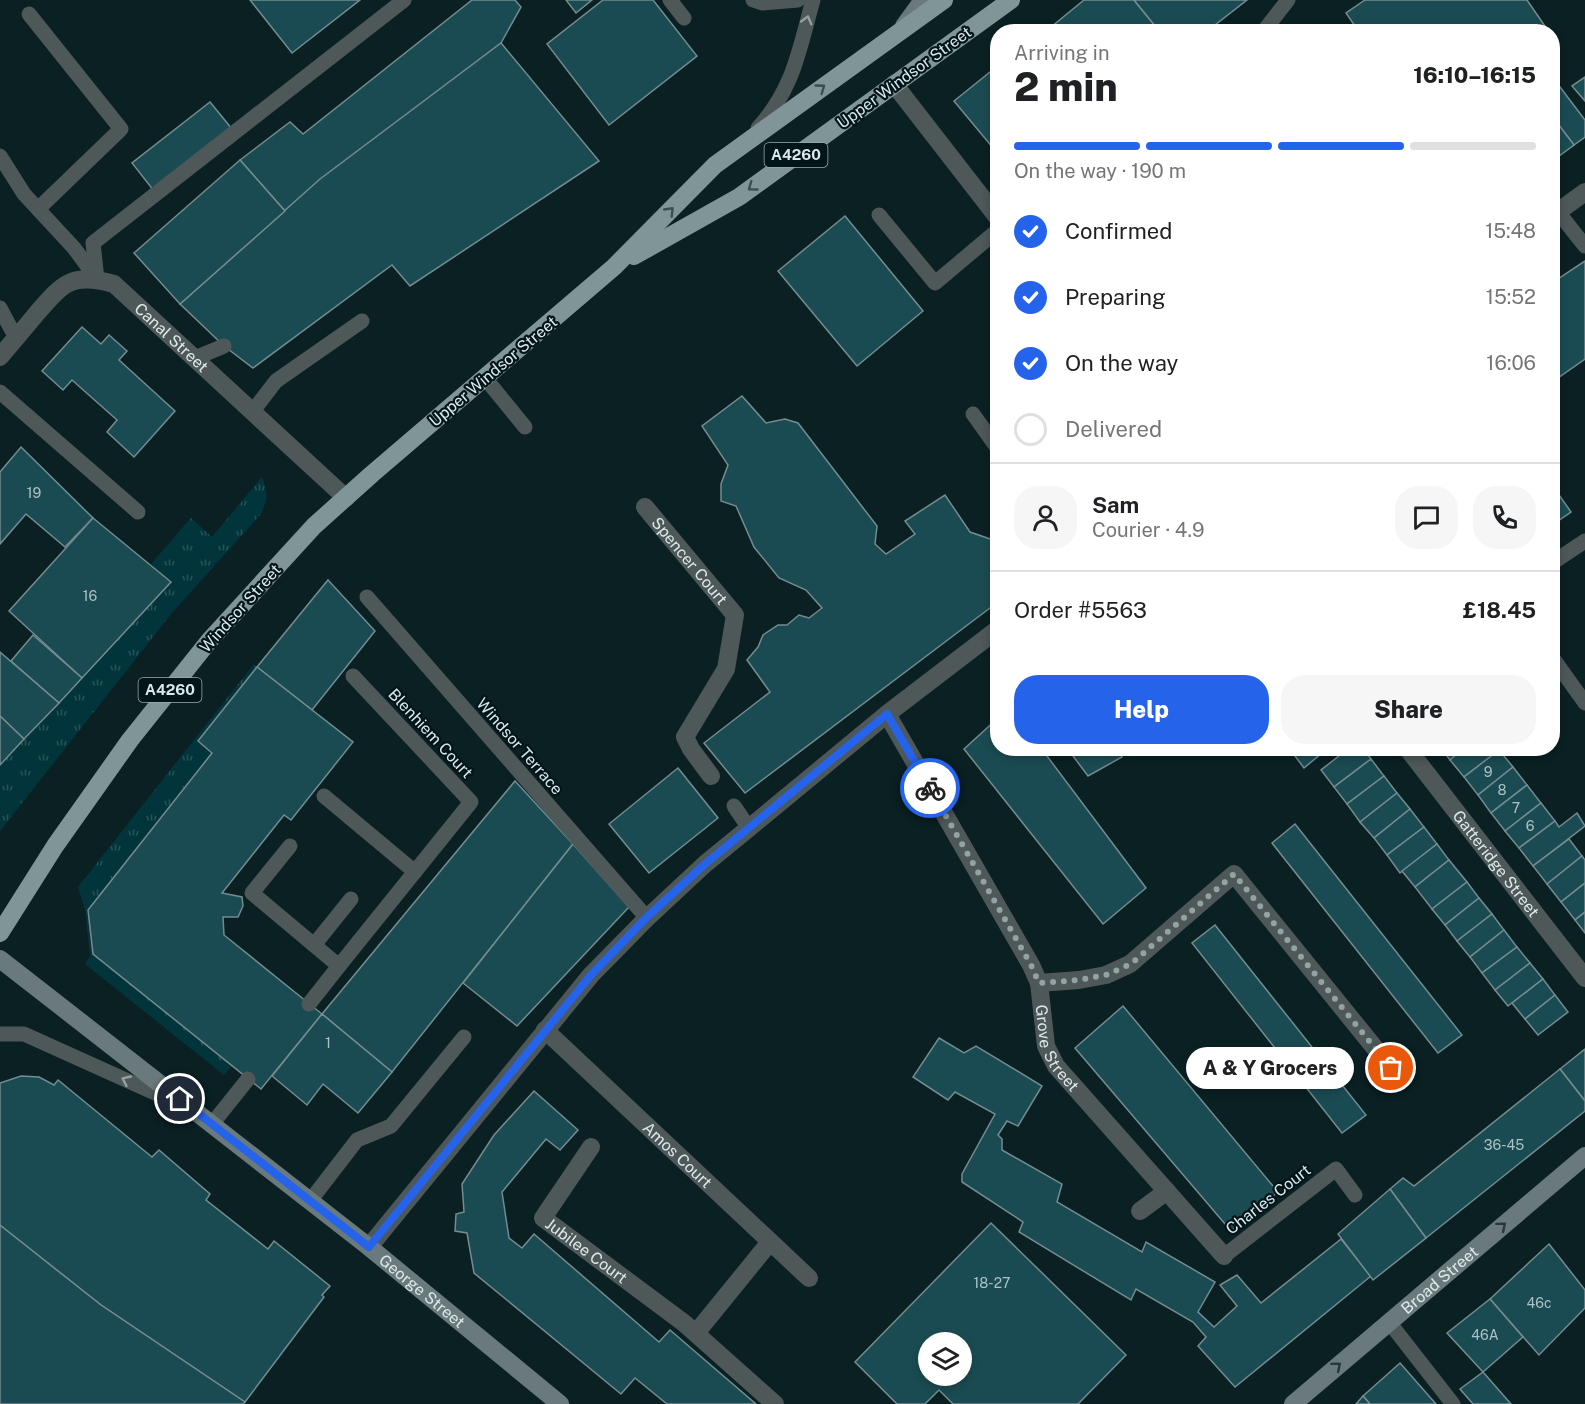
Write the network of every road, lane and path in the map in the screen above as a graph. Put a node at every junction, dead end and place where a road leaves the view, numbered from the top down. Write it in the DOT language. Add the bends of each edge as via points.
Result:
graph roads {
  1 [pos="404,0"];
  2 [pos="670,0"];
  3 [pos="753,0"];
  4 [pos="798,0"];
  5 [pos="813,0"];
  6 [pos="923,0"];
  7 [pos="944,0"];
  8 [pos="1011,0"];
  9 [pos="1288,0"];
  10 [pos="29,14"];
  11 [pos="684,18"];
  12 [pos="1269,24"];
  13 [pos="899,33"];
  14 [pos="894,84"];
  15 [pos="744,144"];
  16 [pos="0,156"];
  17 [pos="1585,192"];
  18 [pos="990,208"];
  19 [pos="38,209"];
  20 [pos="1560,210"];
  21 [pos="879,215"];
  22 [pos="1560,219"];
  23 [pos="990,237"];
  24 [pos="1585,246"];
  25 [pos="614,267"];
  26 [pos="97,279"];
  27 [pos="0,308"];
  28 [pos="362,321"];
  29 [pos="16,338"];
  30 [pos="224,346"];
  31 [pos="0,357"];
  32 [pos="195,358"];
  33 [pos="485,378"];
  34 [pos="0,392"];
  35 [pos="253,411"];
  36 [pos="973,414"];
  37 [pos="525,427"];
  38 [pos="990,438"];
  39 [pos="372,474"];
  40 [pos="346,498"];
  41 [pos="645,507"];
  42 [pos="138,512"];
  43 [pos="1585,541"];
  44 [pos="1560,558"];
  45 [pos="367,597"];
  46 [pos="990,635"];
  47 [pos="1560,668"];
  48 [pos="353,676"];
  49 [pos="1585,703"];
  50 [pos="887,714"];
  51 [pos="1413,756"];
  52 [pos="711,776"];
  53 [pos="324,796"];
  54 [pos="734,807"];
  55 [pos="749,828"];
  56 [pos="290,846"];
  57 [pos="415,872"];
  58 [pos="351,899"];
  59 [pos="646,918"];
  60 [pos="0,933"];
  61 [pos="314,945"];
  62 [pos="0,959"];
  63 [pos="339,966"];
  64 [pos="1585,978"];
  65 [pos="1039,983"];
  66 [pos="309,1004"];
  67 [pos="545,1030"];
  68 [pos="0,1034"];
  69 [pos="464,1036"];
  70 [pos="1391,1068"];
  71 [pos="248,1079"];
  72 [pos="205,1118"];
  73 [pos="591,1148"];
  74 [pos="1585,1156"];
  75 [pos="1167,1191"];
  76 [pos="1355,1195"];
  77 [pos="310,1202"];
  78 [pos="1140,1211"];
  79 [pos="770,1242"];
  80 [pos="369,1247"];
  81 [pos="1224,1256"];
  82 [pos="809,1278"];
  83 [pos="1389,1322"];
  84 [pos="696,1333"];
  85 [pos="560,1404"];
  86 [pos="774,1404"];
  87 [pos="1293,1404"];
  88 [pos="1453,1404"];
  1 -- 26 [label="lane" via="93,243"];
  2 -- 11 [label="lane"];
  3 -- 4 [label="lane"];
  15 -- 5 [label="lane, one-way" via="773,112 787,88"];
  6 -- 13 [label="street"];
  7 -- 13 [label="main road, Upper Windsor Street / A4260"];
  8 -- 14 [label="main road, Upper Windsor Street / A4260"];
  9 -- 12 [label="lane"];
  10 -- 19 [label="lane" via="121,129"];
  15 -- 13 [label="main road, Upper Windsor Street / A4260, one-way"];
  14 -- 18 [label="street"];
  14 -- 25 [label="main road, Upper Windsor Street / A4260, one-way" via="739,197"];
  25 -- 15 [label="main road, Upper Windsor Street / A4260, one-way" via="715,165"];
  16 -- 19 [label="lane"];
  17 -- 20 [label="street"];
  19 -- 26 [label="lane"];
  21 -- 23 [label="lane" via="935,283"];
  22 -- 24 [label="lane"];
  25 -- 33 [label="main road, Upper Windsor Street / A4260"];
  26 -- 29 [label="street" via="60,287"];
  26 -- 32 [label="street, Canal Street" via="114,284"];
  27 -- 29 [label="lane"];
  28 -- 35 [label="lane" via="276,381"];
  29 -- 31 [label="street"];
  30 -- 32 [label="lane"];
  32 -- 35 [label="street, Canal Street"];
  33 -- 37 [label="lane"];
  33 -- 39 [label="main road, Upper Windsor Street / A4260"];
  34 -- 42 [label="lane"];
  35 -- 40 [label="street, Canal Street"];
  36 -- 38 [label="lane"];
  39 -- 40 [label="main road, Windsor Street / A4260"];
  40 -- 60 [label="main road, Windsor Street / A4260" via="314,526 209,641 130,740"];
  41 -- 52 [label="street, Spencer Court" via="735,615 726,669 685,737"];
  43 -- 44 [label="lane"];
  45 -- 59 [label="lane, Windsor Terrace"];
  46 -- 50 [label="street"];
  47 -- 49 [label="lane"];
  48 -- 57 [label="lane, Blenhiem Court" via="471,802"];
  50 -- 55 [label="street"];
  50 -- 65 [label="street, Grove Street"];
  51 -- 64 [label="street, Gatteridge Street"];
  53 -- 57 [label="lane"];
  54 -- 55 [label="lane"];
  55 -- 59 [label="street"];
  56 -- 61 [label="lane" via="252,893"];
  57 -- 63 [label="lane, Blenhiem Court"];
  58 -- 61 [label="lane"];
  59 -- 67 [label="street"];
  61 -- 63 [label="lane"];
  62 -- 72 [label="street, George Street"];
  63 -- 66 [label="lane, Blenhiem Court"];
  65 -- 70 [label="street" via="1106,975 1131,964 1234,874"];
  65 -- 75 [label="street, Grove Street" via="1046,1046 1056,1066"];
  67 -- 79 [label="street, Amos Court"];
  67 -- 80 [label="street"];
  72 -- 68 [label="lane, one-way" via="24,1034"];
  69 -- 77 [label="lane" via="391,1126 357,1140"];
  71 -- 72 [label="lane"];
  72 -- 77 [label="street, George Street"];
  73 -- 84 [label="street, Jubilee Court" via="543,1218"];
  83 -- 74 [label="street, Broad Street, one-way"];
  75 -- 78 [label="street"];
  75 -- 81 [label="street, Grove Street"];
  76 -- 81 [label="lane, Charles Court" via="1336,1169"];
  77 -- 80 [label="street, George Street"];
  79 -- 82 [label="street, Amos Court"];
  79 -- 84 [label="street"];
  80 -- 85 [label="street, George Street"];
  87 -- 83 [label="street, Broad Street, one-way"];
  83 -- 88 [label="lane"];
  84 -- 86 [label="street, Jubilee Court"];
}
